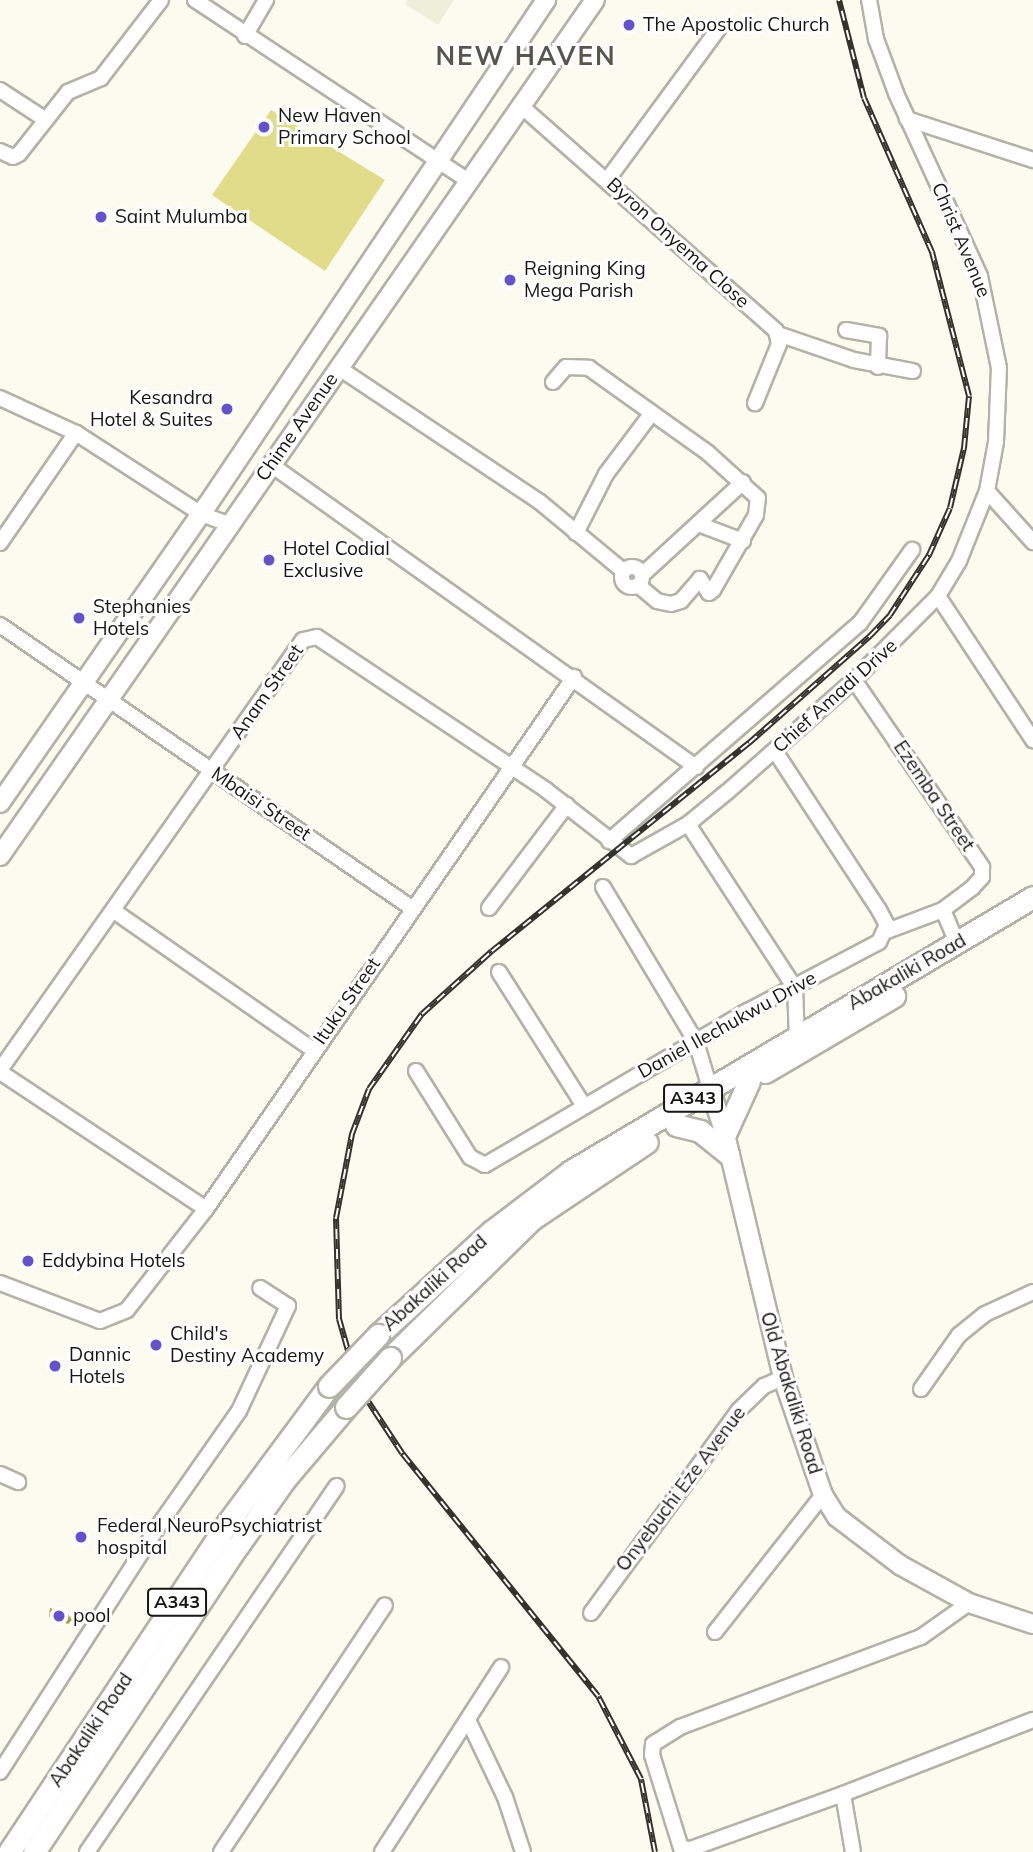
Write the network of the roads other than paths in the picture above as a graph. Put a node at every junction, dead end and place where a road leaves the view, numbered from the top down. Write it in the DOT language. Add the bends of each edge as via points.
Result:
graph roads {
  1 [pos="161,0"];
  2 [pos="195,0"];
  3 [pos="266,0"];
  4 [pos="546,0"];
  5 [pos="596,0"];
  6 [pos="869,0"];
  7 [pos="719,28"];
  8 [pos="245,36"];
  9 [pos="0,90"];
  10 [pos="520,105"];
  11 [pos="43,118"];
  12 [pos="907,119"];
  13 [pos="0,151"];
  14 [pos="1033,160"];
  15 [pos="438,161"];
  16 [pos="608,179"];
  17 [pos="468,181"];
  18 [pos="846,330"];
  19 [pos="778,334"];
  20 [pos="878,367"];
  21 [pos="339,368"];
  22 [pos="913,372"];
  23 [pos="553,382"];
  24 [pos="0,398"];
  25 [pos="755,403"];
  26 [pos="652,413"];
  27 [pos="76,433"];
  28 [pos="270,464"];
  29 [pos="743,482"];
  30 [pos="987,491"];
  31 [pos="201,514"];
  32 [pos="229,524"];
  33 [pos="701,525"];
  34 [pos="576,533"];
  35 [pos="743,541"];
  36 [pos="1033,542"];
  37 [pos="0,543"];
  38 [pos="912,550"];
  39 [pos="640,580"];
  40 [pos="938,596"];
  41 [pos="0,625"];
  42 [pos="574,677"];
  43 [pos="854,680"];
  44 [pos="84,683"];
  45 [pos="109,699"];
  46 [pos="1033,740"];
  47 [pos="775,751"];
  48 [pos="696,767"];
  49 [pos="512,768"];
  50 [pos="212,771"];
  51 [pos="0,803"];
  52 [pos="566,805"];
  53 [pos="688,824"];
  54 [pos="609,841"];
  55 [pos="0,856"];
  56 [pos="631,856"];
  57 [pos="603,887"];
  58 [pos="1033,897"];
  59 [pos="412,908"];
  60 [pos="489,908"];
  61 [pos="943,910"];
  62 [pos="114,911"];
  63 [pos="1033,912"];
  64 [pos="887,931"];
  65 [pos="957,943"];
  66 [pos="499,972"];
  67 [pos="795,988"];
  68 [pos="797,1037"];
  69 [pos="696,1042"];
  70 [pos="313,1050"];
  71 [pos="0,1071"];
  72 [pos="416,1071"];
  73 [pos="749,1081"];
  74 [pos="711,1096"];
  75 [pos="584,1106"];
  76 [pos="676,1125"];
  77 [pos="727,1144"];
  78 [pos="206,1209"];
  79 [pos="0,1283"];
  80 [pos="260,1287"];
  81 [pos="1033,1292"];
  82 [pos="783,1378"];
  83 [pos="921,1389"];
  84 [pos="0,1474"];
  85 [pos="18,1482"];
  86 [pos="337,1486"];
  87 [pos="823,1494"];
  88 [pos="969,1603"];
  89 [pos="385,1605"];
  90 [pos="591,1612"];
  91 [pos="1033,1624"];
  92 [pos="715,1632"];
  93 [pos="501,1667"];
  94 [pos="1033,1720"];
  95 [pos="469,1722"];
  96 [pos="0,1772"];
  97 [pos="843,1794"];
  98 [pos="38,1827"];
  99 [pos="4,1851"];
  100 [pos="34,1852"];
  101 [pos="87,1852"];
  102 [pos="221,1852"];
  103 [pos="382,1852"];
  104 [pos="523,1852"];
  105 [pos="853,1852"];
  1 -- 11 [label="street" via="101,78 68,92"];
  2 -- 8 [label="street"];
  3 -- 8 [label="street"];
  4 -- 15 [label="main road, Chime Avenue"];
  5 -- 10 [label="main road, Chime Avenue"];
  6 -- 12 [label="street, Christ Avenue" via="876,39"];
  7 -- 16 [label="street"];
  8 -- 15 [label="street"];
  9 -- 11 [label="street"];
  10 -- 16 [label="street, Byron Onyema Close"];
  10 -- 17 [label="main road, Chime Avenue"];
  11 -- 13 [label="street" via="19,154 13,157"];
  12 -- 14 [label="street"];
  12 -- 30 [label="street, Christ Avenue" via="973,259 992,322 999,401"];
  15 -- 17 [label="street"];
  15 -- 31 [label="main road, Chime Avenue"];
  16 -- 19 [label="street, Byron Onyema Close"];
  17 -- 21 [label="main road, Chime Avenue"];
  18 -- 20 [label="street" via="879,336"];
  19 -- 20 [label="street"];
  19 -- 25 [label="street" via="779,344"];
  20 -- 22 [label="street"];
  21 -- 28 [label="main road, Chime Avenue"];
  21 -- 34 [label="street" via="556,514"];
  23 -- 26 [label="street" via="559,371 581,365"];
  24 -- 27 [label="street"];
  26 -- 29 [label="street"];
  26 -- 34 [label="street" via="606,474"];
  27 -- 31 [label="street"];
  27 -- 37 [label="street"];
  28 -- 32 [label="main road, Chime Avenue"];
  28 -- 42 [label="street"];
  29 -- 33 [label="street"];
  29 -- 35 [label="street" via="760,503"];
  30 -- 36 [label="street"];
  30 -- 40 [label="street, Chief Amadi Drive" via="959,561"];
  31 -- 32 [label="street"];
  31 -- 44 [label="main road, Chime Avenue"];
  32 -- 45 [label="main road, Chime Avenue"];
  33 -- 35 [label="street"];
  33 -- 39 [label="street"];
  34 -- 39 [label="street" via="623,571 626,586"];
  35 -- 39 [label="street" via="709,593 700,579 681,601 667,604"];
  38 -- 48 [label="street" via="860,623"];
  40 -- 43 [label="street, Chief Amadi Drive"];
  40 -- 46 [label="street"];
  41 -- 44 [label="street, Mbaisi Street"];
  42 -- 48 [label="street"];
  42 -- 49 [label="street, Ituku Street"];
  43 -- 47 [label="street, Chief Amadi Drive"];
  43 -- 61 [label="street, Ezemba Street" via="982,867 982,877"];
  44 -- 45 [label="street, Mbaisi Street"];
  44 -- 51 [label="main road, Chime Avenue"];
  45 -- 50 [label="street, Mbaisi Street"];
  45 -- 55 [label="main road, Chime Avenue"];
  47 -- 53 [label="street, Chief Amadi Drive"];
  47 -- 64 [label="street" via="879,910"];
  48 -- 54 [label="street"];
  49 -- 50 [label="street, Anam Street" via="311,636 282,666"];
  49 -- 52 [label="street, Anam Street"];
  49 -- 59 [label="street, Ituku Street"];
  50 -- 59 [label="street, Mbaisi Street"];
  50 -- 62 [label="street, Anam Street"];
  52 -- 54 [label="street, Anam Street"];
  52 -- 60 [label="street"];
  53 -- 56 [label="street, Chief Amadi Drive"];
  53 -- 67 [label="street"];
  54 -- 56 [label="street, Anam Street"];
  57 -- 69 [label="street"];
  58 -- 65 [label="highway, Abakaliki Road / A343"];
  59 -- 70 [label="street, Ituku Street"];
  61 -- 64 [label="street, Ezemba Street"];
  61 -- 65 [label="street"];
  62 -- 70 [label="street"];
  62 -- 71 [label="street, Anam Street"];
  63 -- 73 [label="highway, Abakaliki Road / A343"];
  64 -- 67 [label="street, Daniel Ilechukwu Drive" via="879,942"];
  65 -- 68 [label="highway, Abakaliki Road / A343"];
  66 -- 75 [label="street"];
  67 -- 68 [label="street"];
  67 -- 69 [label="street, Daniel Ilechukwu Drive"];
  68 -- 74 [label="highway, Abakaliki Road / A343"];
  69 -- 74 [label="street"];
  69 -- 75 [label="street, Daniel Ilechukwu Drive"];
  70 -- 78 [label="street, Ituku Street"];
  71 -- 78 [label="street"];
  72 -- 75 [label="street, Daniel Ilechukwu Drive" via="470,1157 481,1165"];
  73 -- 74 [label="highway, Abakaliki Road / A343"];
  73 -- 77 [label="highway"];
  74 -- 76 [label="highway, Abakaliki Road / A343"];
  74 -- 77 [label="main road, Old Abakaliki Road"];
  74 -- 98 [label="highway, Abakaliki Road / A343, bridge" via="539,1194 378,1335 329,1386 280,1446"];
  76 -- 77 [label="highway"];
  76 -- 98 [label="highway, Abakaliki Road / A343, bridge" via="532,1219 390,1358 253,1524"];
  77 -- 82 [label="main road, Old Abakaliki Road"];
  78 -- 79 [label="street, Ituku Street" via="145,1290 114,1318 88,1317"];
  80 -- 96 [label="street" via="288,1306 235,1419 157,1528"];
  81 -- 83 [label="street" via="970,1325 948,1345"];
  82 -- 87 [label="main road, Old Abakaliki Road"];
  82 -- 90 [label="street, Onyebuchi Eze Avenue" via="764,1386 739,1410"];
  84 -- 85 [label="street"];
  86 -- 101 [label="street"];
  87 -- 88 [label="main road, Old Abakaliki Road" via="837,1517 873,1547"];
  87 -- 92 [label="street"];
  88 -- 91 [label="main road, Old Abakaliki Road"];
  88 -- 97 [label="street" via="921,1637 680,1727 657,1740 652,1750 679,1845 685,1850"];
  89 -- 102 [label="street"];
  93 -- 95 [label="street"];
  94 -- 97 [label="street"];
  95 -- 103 [label="street"];
  95 -- 104 [label="street" via="505,1797"];
  97 -- 105 [label="street"];
  98 -- 99 [label="highway, Abakaliki Road / A343"];
  98 -- 100 [label="highway, Abakaliki Road / A343"];
}
